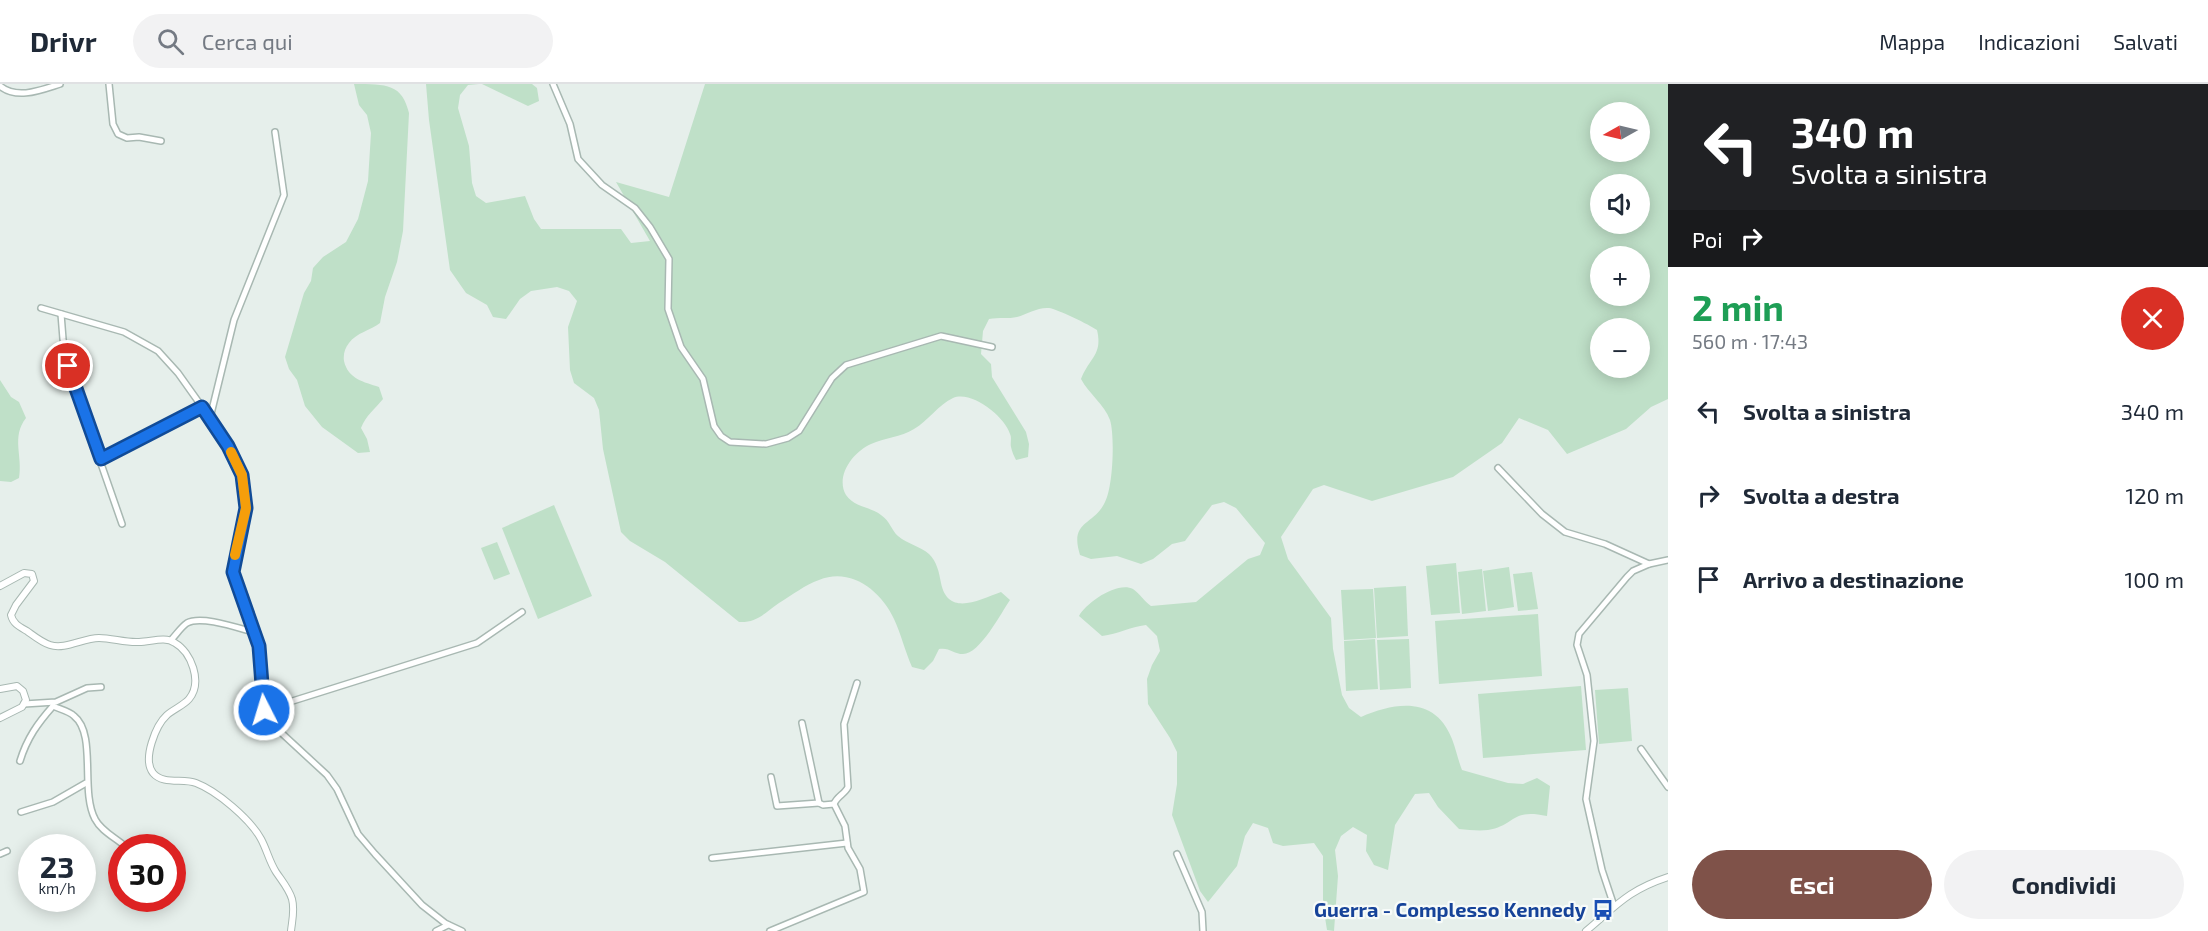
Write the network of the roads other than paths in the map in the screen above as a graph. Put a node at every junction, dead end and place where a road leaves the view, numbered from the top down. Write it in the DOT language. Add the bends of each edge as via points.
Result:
graph roads {
  1 [pos="60,84"];
  2 [pos="109,84"];
  3 [pos="553,84"];
  4 [pos="0,86"];
  5 [pos="275,132"];
  6 [pos="161,141"];
  7 [pos="41,308"];
  8 [pos="61,314"];
  9 [pos="992,347"];
  10 [pos="202,407"];
  11 [pos="210,418"];
  12 [pos="101,459"];
  13 [pos="1498,468"];
  14 [pos="122,524"];
  15 [pos="1668,560"];
  16 [pos="1649,564"];
  17 [pos="0,586"];
  18 [pos="522,612"];
  19 [pos="253,632"];
  20 [pos="171,640"];
  21 [pos="856,683"];
  22 [pos="101,687"];
  23 [pos="0,689"];
  24 [pos="24,704"];
  25 [pos="54,704"];
  26 [pos="264,710"];
  27 [pos="0,718"];
  28 [pos="802,723"];
  29 [pos="1641,749"];
  30 [pos="20,760"];
  31 [pos="771,777"];
  32 [pos="86,783"];
  33 [pos="1668,786"];
  34 [pos="819,803"];
  35 [pos="834,804"];
  36 [pos="21,813"];
  37 [pos="110,834"];
  38 [pos="847,843"];
  39 [pos="7,851"];
  40 [pos="0,854"];
  41 [pos="1177,854"];
  42 [pos="712,858"];
  43 [pos="1668,877"];
  44 [pos="1614,906"];
  45 [pos="448,925"];
  46 [pos="291,931"];
  47 [pos="436,931"];
  48 [pos="462,931"];
  49 [pos="770,931"];
  50 [pos="1203,931"];
  51 [pos="1586,931"];
  1 -- 4 [label="street" via="34,93 13,92"];
  2 -- 6 [label="street" via="113,124 118,134"];
  3 -- 9 [label="street" via="570,124 578,159 602,185 635,208 669,259 668,309 681,348 703,380 714,426 730,442 766,444 799,431 832,378 846,365 941,336"];
  5 -- 11 [label="street" via="284,195 234,320"];
  7 -- 8 [label="street"];
  8 -- 10 [label="street" via="124,332 158,351"];
  8 -- 12 [label="street" via="68,366"];
  10 -- 11 [label="street"];
  10 -- 12 [label="street"];
  11 -- 19 [label="street" via="242,475 246,508 233,572"];
  12 -- 14 [label="street"];
  13 -- 16 [label="street" via="1542,514 1565,531"];
  15 -- 16 [label="street"];
  16 -- 44 [label="street" via="1627,577 1577,639 1587,675 1594,741 1586,799"];
  17 -- 20 [label="street" via="24,573 32,574 34,581 11,615 16,624 49,645 94,638"];
  18 -- 26 [label="street" via="477,644"];
  19 -- 20 [label="street" via="195,620"];
  19 -- 26 [label="street" via="260,653"];
  20 -- 46 [label="street" via="185,651 195,684 189,699 163,719 153,736 149,753 153,773 166,780 191,781 207,788 255,830 291,898"];
  21 -- 35 [label="street" via="844,724 848,787"];
  22 -- 25 [label="street" via="87,688"];
  23 -- 24 [label="street" via="21,688"];
  24 -- 25 [label="street"];
  24 -- 27 [label="street"];
  25 -- 30 [label="street" via="26,741"];
  25 -- 32 [label="street" via="79,721 88,751"];
  26 -- 45 [label="street" via="275,727 327,775 358,834 375,854 422,905"];
  28 -- 34 [label="street"];
  29 -- 33 [label="street"];
  31 -- 34 [label="street" via="777,806"];
  32 -- 36 [label="street" via="53,802"];
  32 -- 37 [label="street" via="95,820"];
  34 -- 35 [label="street"];
  35 -- 38 [label="street" via="845,826"];
  38 -- 42 [label="street"];
  38 -- 49 [label="street" via="860,869 864,892"];
  39 -- 40 [label="street"];
  41 -- 50 [label="street" via="1202,912"];
  43 -- 44 [label="street" via="1633,891"];
  44 -- 51 [label="street"];
  45 -- 47 [label="street"];
  45 -- 48 [label="street"];
}
